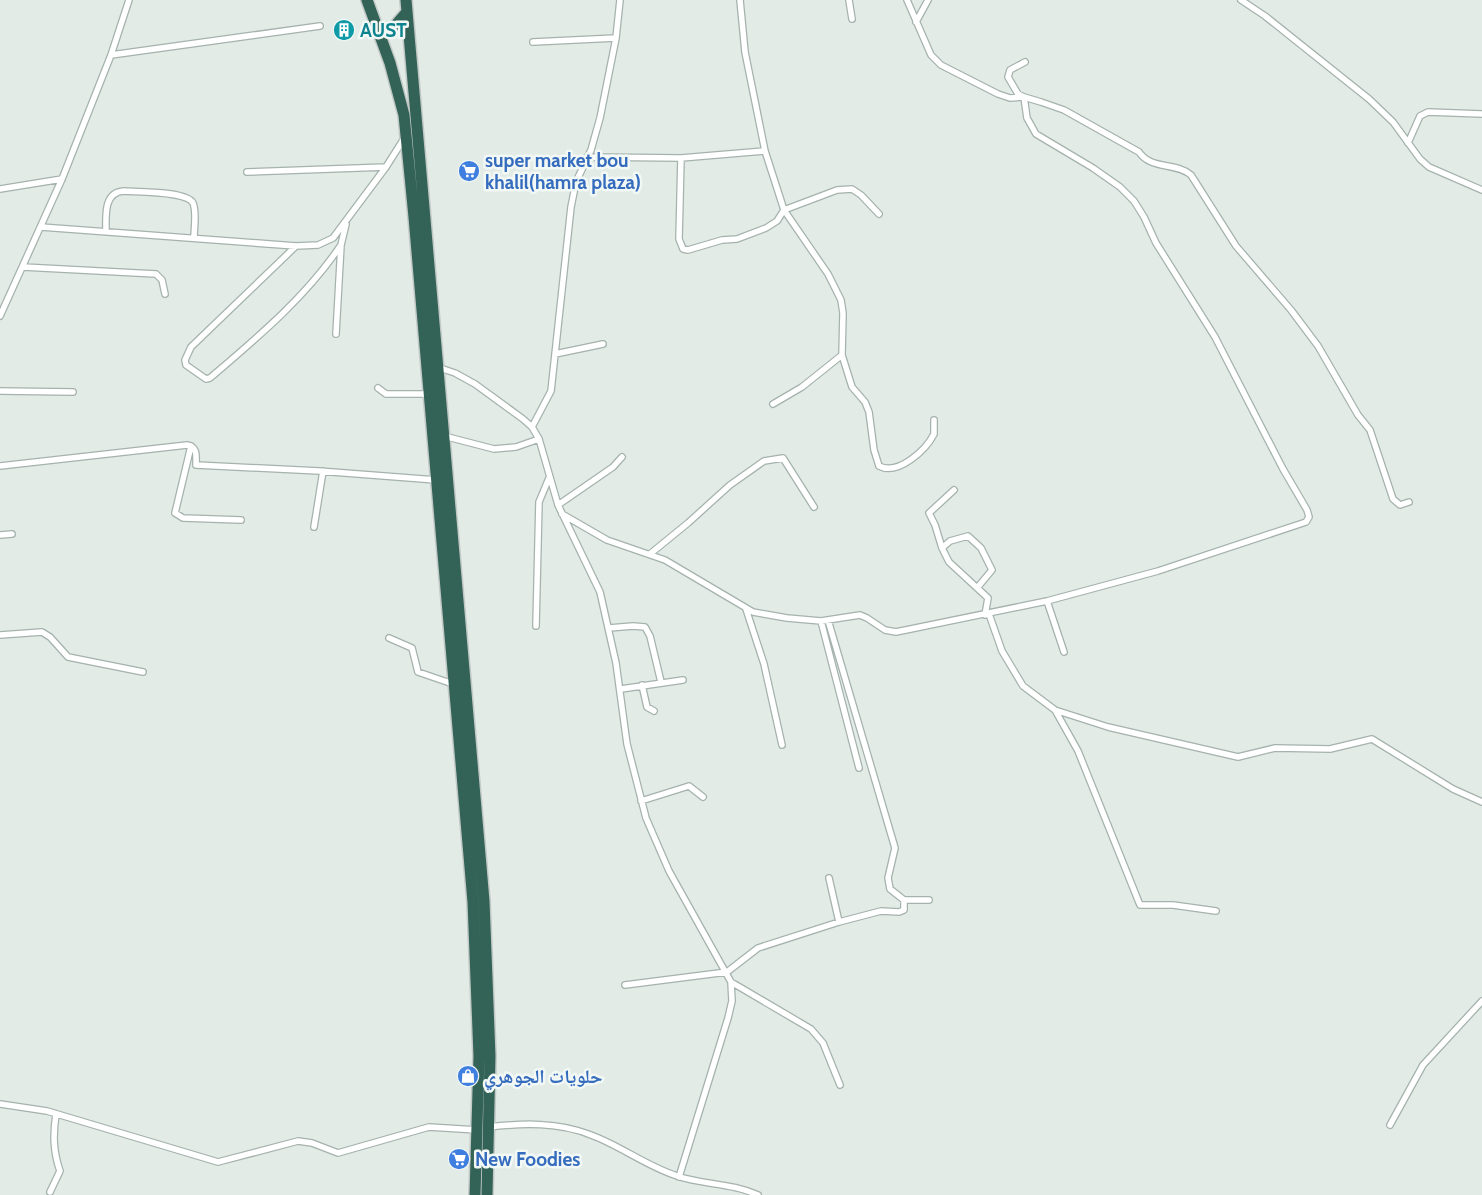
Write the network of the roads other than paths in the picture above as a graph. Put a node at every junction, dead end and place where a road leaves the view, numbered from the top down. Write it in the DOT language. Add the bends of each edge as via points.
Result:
graph roads {
  1 [pos="129,0"];
  2 [pos="367,0"];
  3 [pos="620,0"];
  4 [pos="740,0"];
  5 [pos="849,0"];
  6 [pos="907,0"];
  7 [pos="928,0"];
  8 [pos="1241,0"];
  9 [pos="408,4"];
  10 [pos="852,19"];
  11 [pos="916,22"];
  12 [pos="320,26"];
  13 [pos="378,26"];
  14 [pos="616,38"];
  15 [pos="532,42"];
  16 [pos="112,55"];
  17 [pos="1025,62"];
  18 [pos="1024,97"];
  19 [pos="1482,114"];
  20 [pos="406,136"];
  21 [pos="1408,142"];
  22 [pos="765,151"];
  23 [pos="587,157"];
  24 [pos="680,158"];
  25 [pos="386,167"];
  26 [pos="247,172"];
  27 [pos="62,179"];
  28 [pos="0,189"];
  29 [pos="1482,190"];
  30 [pos="784,210"];
  31 [pos="878,214"];
  32 [pos="347,221"];
  33 [pos="41,227"];
  34 [pos="106,232"];
  35 [pos="194,238"];
  36 [pos="341,245"];
  37 [pos="296,246"];
  38 [pos="23,267"];
  39 [pos="165,294"];
  40 [pos="0,316"];
  41 [pos="336,334"];
  42 [pos="603,344"];
  43 [pos="555,354"];
  44 [pos="842,355"];
  45 [pos="437,367"];
  46 [pos="378,388"];
  47 [pos="0,391"];
  48 [pos="73,392"];
  49 [pos="428,394"];
  50 [pos="772,404"];
  51 [pos="934,420"];
  52 [pos="532,428"];
  53 [pos="444,436"];
  54 [pos="539,439"];
  55 [pos="190,446"];
  56 [pos="622,457"];
  57 [pos="0,466"];
  58 [pos="323,471"];
  59 [pos="549,478"];
  60 [pos="436,480"];
  61 [pos="954,490"];
  62 [pos="1409,502"];
  63 [pos="558,505"];
  64 [pos="814,507"];
  65 [pos="562,514"];
  66 [pos="241,520"];
  67 [pos="314,527"];
  68 [pos="12,534"];
  69 [pos="0,535"];
  70 [pos="942,548"];
  71 [pos="650,554"];
  72 [pos="977,588"];
  73 [pos="1047,601"];
  74 [pos="746,609"];
  75 [pos="987,615"];
  76 [pos="824,621"];
  77 [pos="536,626"];
  78 [pos="609,628"];
  79 [pos="0,635"];
  80 [pos="389,638"];
  81 [pos="1064,652"];
  82 [pos="144,672"];
  83 [pos="683,680"];
  84 [pos="662,682"];
  85 [pos="453,684"];
  86 [pos="642,686"];
  87 [pos="621,689"];
  88 [pos="1054,710"];
  89 [pos="654,711"];
  90 [pos="782,745"];
  91 [pos="859,768"];
  92 [pos="703,797"];
  93 [pos="641,801"];
  94 [pos="1482,802"];
  95 [pos="829,878"];
  96 [pos="904,900"];
  97 [pos="930,900"];
  98 [pos="1216,911"];
  99 [pos="839,922"];
  100 [pos="727,972"];
  101 [pos="731,982"];
  102 [pos="625,985"];
  103 [pos="1482,1001"];
  104 [pos="840,1084"];
  105 [pos="0,1104"];
  106 [pos="56,1114"];
  107 [pos="1390,1125"];
  108 [pos="489,1126"];
  109 [pos="477,1130"];
  110 [pos="476,1167"];
  111 [pos="488,1167"];
  112 [pos="679,1177"];
  113 [pos="50,1192"];
  114 [pos="475,1195"];
  115 [pos="487,1195"];
  116 [pos="758,1195"];
  1 -- 16 [label="street"];
  2 -- 13 [label="highway"];
  3 -- 14 [label="street"];
  4 -- 22 [label="street" via="745,52"];
  5 -- 10 [label="street"];
  6 -- 11 [label="street"];
  7 -- 11 [label="street"];
  8 -- 21 [label="street" via="1369,99"];
  9 -- 13 [label="highway" via="393,28"];
  9 -- 45 [label="highway"];
  11 -- 18 [label="street" via="931,55 941,65 998,94 1010,98"];
  12 -- 16 [label="street"];
  13 -- 20 [label="highway" via="404,115"];
  14 -- 15 [label="street"];
  14 -- 23 [label="street" via="600,118"];
  16 -- 27 [label="street"];
  17 -- 18 [label="street" via="1010,70 1008,77 1018,94"];
  18 -- 62 [label="street" via="1064,110 1139,152 1144,158 1186,171 1196,179 1236,246 1318,346 1370,430 1393,499 1400,505"];
  18 -- 73 [label="street" via="1027,118 1036,134 1093,168 1134,200 1156,244 1215,337 1309,514 1308,520 1300,526 1158,571"];
  19 -- 21 [label="street" via="1428,112 1420,116"];
  20 -- 25 [label="street"];
  20 -- 49 [label="highway"];
  21 -- 29 [label="street" via="1429,167"];
  22 -- 24 [label="street"];
  22 -- 30 [label="street"];
  23 -- 24 [label="street"];
  23 -- 43 [label="street" via="576,182 571,207"];
  24 -- 30 [label="street" via="679,239 684,249 693,250 759,230 777,221"];
  25 -- 26 [label="street"];
  25 -- 32 [label="street"];
  27 -- 28 [label="street"];
  27 -- 33 [label="street"];
  30 -- 31 [label="street" via="836,190 852,189"];
  30 -- 44 [label="street" via="828,274 841,300 844,313"];
  32 -- 36 [label="street"];
  32 -- 37 [label="street" via="333,238 324,243"];
  33 -- 34 [label="street"];
  33 -- 38 [label="street"];
  34 -- 35 [label="street"];
  34 -- 35 [label="street" via="108,202 115,193 124,191 189,198 194,205"];
  35 -- 37 [label="street"];
  36 -- 37 [label="street" via="297,300 210,378 206,379 186,365 184,360 191,347"];
  36 -- 41 [label="street"];
  38 -- 39 [label="street" via="156,274 162,280"];
  38 -- 40 [label="street"];
  42 -- 43 [label="street"];
  43 -- 52 [label="street" via="551,391"];
  44 -- 50 [label="street" via="802,387"];
  44 -- 51 [label="street" via="852,387 869,412 879,466 894,468 919,452 934,434"];
  45 -- 52 [label="street" via="475,384"];
  45 -- 53 [label="highway"];
  46 -- 49 [label="street" via="386,394"];
  47 -- 48 [label="street"];
  49 -- 60 [label="highway"];
  52 -- 54 [label="street"];
  53 -- 54 [label="street" via="494,449 516,447"];
  53 -- 108 [label="highway" via="484,902"];
  54 -- 59 [label="street"];
  55 -- 57 [label="street"];
  55 -- 58 [label="street" via="197,452 196,465"];
  55 -- 66 [label="street" via="175,513 183,518"];
  56 -- 63 [label="street" via="613,467"];
  58 -- 60 [label="street"];
  58 -- 67 [label="street"];
  59 -- 63 [label="street"];
  59 -- 77 [label="street" via="539,502"];
  60 -- 85 [label="highway"];
  61 -- 70 [label="street" via="929,513"];
  63 -- 65 [label="street"];
  64 -- 71 [label="street" via="784,458 764,461 730,485"];
  65 -- 71 [label="street" via="607,540"];
  65 -- 78 [label="street" via="600,592"];
  68 -- 69 [label="street"];
  70 -- 72 [label="street" via="949,562"];
  70 -- 72 [label="street" via="968,536 981,548 992,570"];
  71 -- 74 [label="street"];
  72 -- 75 [label="street" via="988,598"];
  73 -- 75 [label="street"];
  73 -- 81 [label="street"];
  74 -- 76 [label="street" via="768,616"];
  74 -- 90 [label="street" via="764,664"];
  75 -- 76 [label="street" via="896,632 885,630 860,616"];
  75 -- 88 [label="street" via="1002,651 1023,686"];
  76 -- 91 [label="street"];
  76 -- 96 [label="street" via="895,848 888,878 890,889"];
  78 -- 84 [label="street" via="644,627 650,636"];
  78 -- 87 [label="street"];
  79 -- 82 [label="street" via="42,632 68,657"];
  80 -- 85 [label="street" via="412,648 418,672"];
  83 -- 84 [label="street"];
  84 -- 86 [label="street"];
  85 -- 109 [label="highway" via="473,902"];
  86 -- 87 [label="street"];
  86 -- 89 [label="street" via="647,708"];
  87 -- 93 [label="street" via="627,744"];
  88 -- 94 [label="street" via="1108,727 1238,757 1275,748 1330,749 1372,738 1453,789"];
  88 -- 98 [label="street" via="1078,750 1140,905 1180,905"];
  92 -- 93 [label="street" via="689,786"];
  93 -- 100 [label="street" via="669,871"];
  95 -- 99 [label="street"];
  96 -- 97 [label="street"];
  96 -- 99 [label="street" via="904,910 899,912 881,911"];
  99 -- 100 [label="street" via="758,948"];
  100 -- 101 [label="street"];
  100 -- 102 [label="street"];
  101 -- 104 [label="street" via="811,1029 822,1043"];
  101 -- 112 [label="street" via="732,1001 728,1018"];
  103 -- 107 [label="street" via="1423,1065"];
  105 -- 106 [label="street"];
  106 -- 109 [label="street" via="218,1162 298,1141 338,1153 429,1127"];
  106 -- 113 [label="street" via="53,1136 60,1170"];
  108 -- 111 [label="highway"];
  108 -- 112 [label="street" via="534,1124 578,1131"];
  109 -- 110 [label="highway"];
  110 -- 111 [label="highway"];
  110 -- 114 [label="highway"];
  111 -- 115 [label="highway"];
  112 -- 116 [label="street" via="742,1188"];
}
